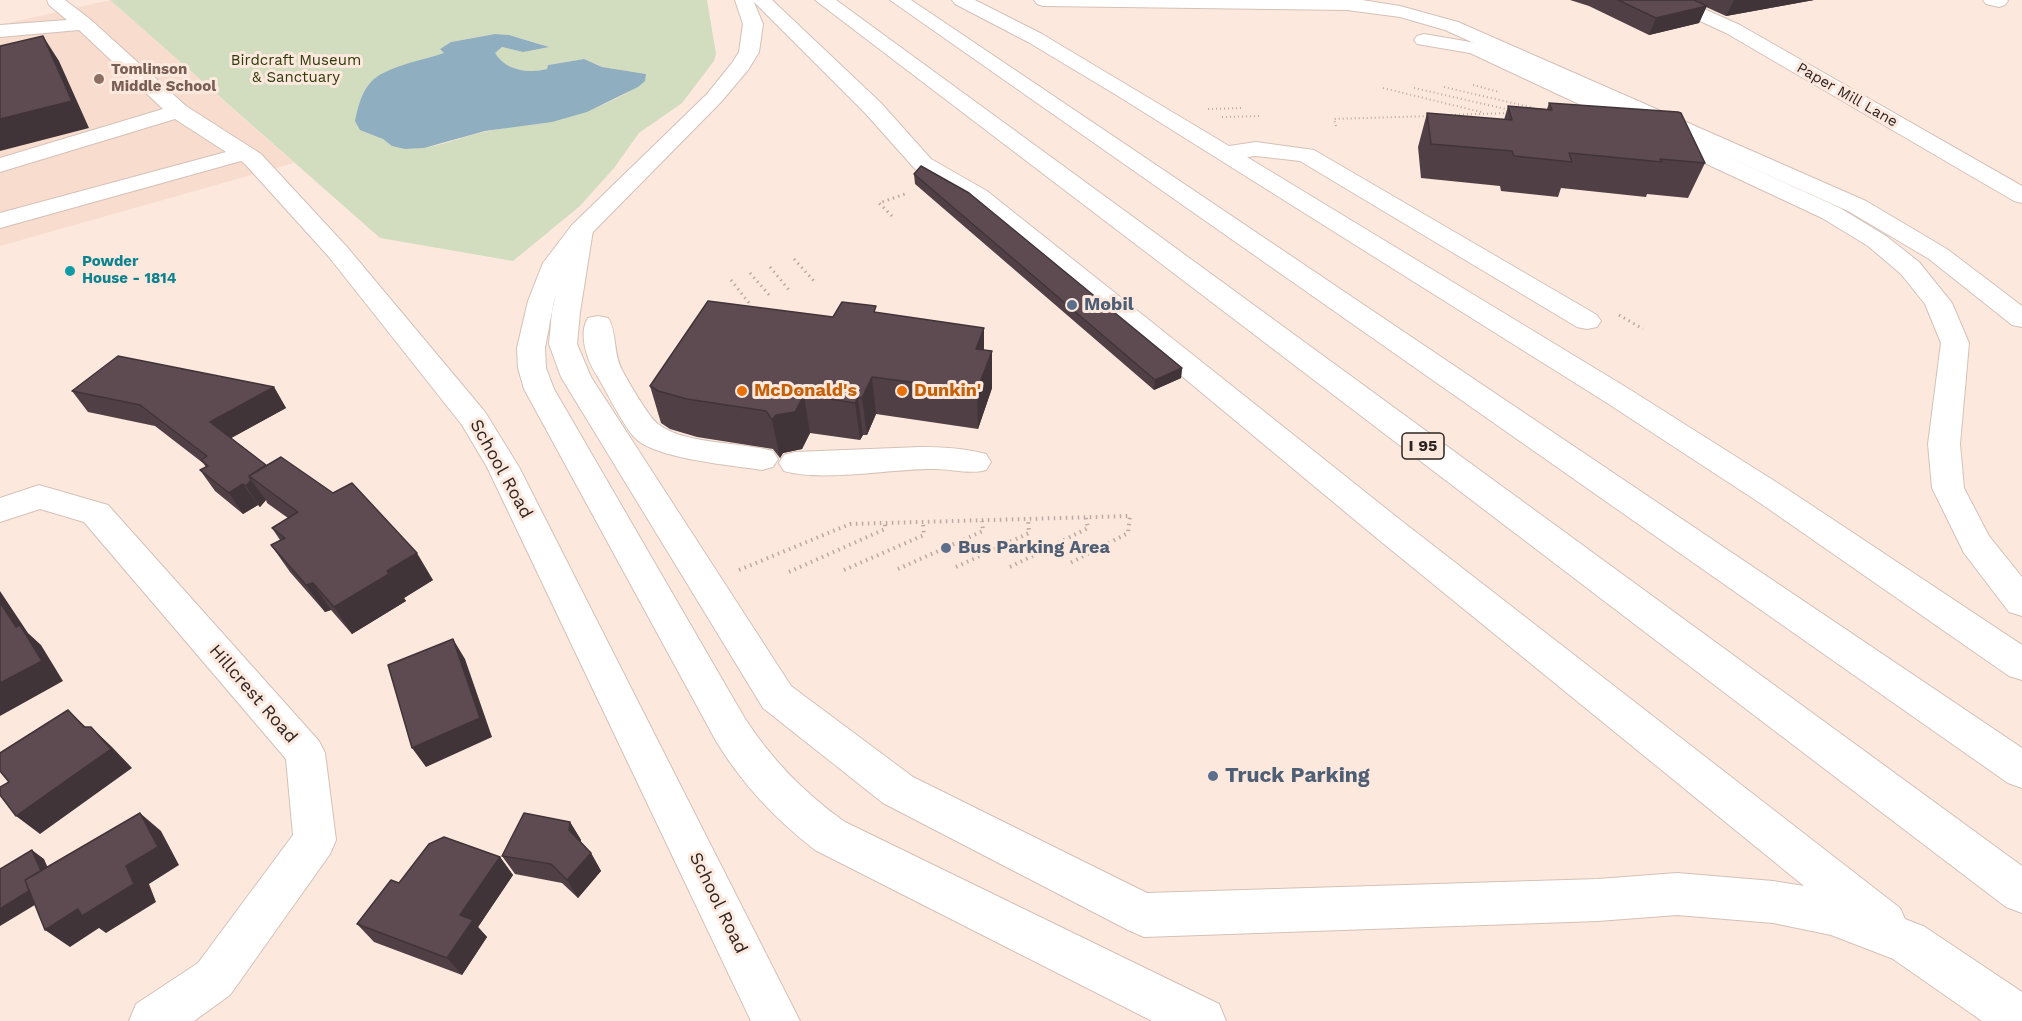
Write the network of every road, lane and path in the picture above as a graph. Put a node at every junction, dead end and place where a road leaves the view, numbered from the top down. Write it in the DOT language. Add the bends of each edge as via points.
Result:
graph roads {
  1 [pos="56,0"];
  2 [pos="744,0"];
  3 [pos="761,0"];
  4 [pos="824,0"];
  5 [pos="899,0"];
  6 [pos="961,0"];
  7 [pos="1043,0"];
  8 [pos="1669,0"];
  9 [pos="33,6"];
  10 [pos="84,24"];
  11 [pos="0,31"];
  12 [pos="1424,40"];
  13 [pos="1473,86"];
  14 [pos="1444,87"];
  15 [pos="1383,88"];
  16 [pos="1414,88"];
  17 [pos="1505,93"];
  18 [pos="178,111"];
  19 [pos="1529,112"];
  20 [pos="1488,114"];
  21 [pos="1262,116"];
  22 [pos="1217,117"];
  23 [pos="1336,126"];
  24 [pos="246,153"];
  25 [pos="1225,154"];
  26 [pos="0,165"];
  27 [pos="905,194"];
  28 [pos="2022,196"];
  29 [pos="892,216"];
  30 [pos="0,221"];
  31 [pos="581,230"];
  32 [pos="794,259"];
  33 [pos="770,267"];
  34 [pos="750,273"];
  35 [pos="731,280"];
  36 [pos="814,281"];
  37 [pos="789,290"];
  38 [pos="770,296"];
  39 [pos="749,303"];
  40 [pos="1619,315"];
  41 [pos="2022,319"];
  42 [pos="1587,321"];
  43 [pos="598,324"];
  44 [pos="1643,328"];
  45 [pos="762,459"];
  46 [pos="975,462"];
  47 [pos="795,463"];
  48 [pos="0,510"];
  49 [pos="1086,518"];
  50 [pos="1028,519"];
  51 [pos="982,521"];
  52 [pos="923,522"];
  53 [pos="885,524"];
  54 [pos="1068,564"];
  55 [pos="956,567"];
  56 [pos="1010,567"];
  57 [pos="898,569"];
  58 [pos="844,570"];
  59 [pos="733,572"];
  60 [pos="789,572"];
  61 [pos="2022,602"];
  62 [pos="2022,665"];
  63 [pos="2022,770"];
  64 [pos="2022,892"];
  65 [pos="1909,943"];
  66 [pos="2022,1020"];
  67 [pos="153,1021"];
  68 [pos="776,1021"];
  69 [pos="1202,1021"];
  1 -- 9 [label="main road"];
  1 -- 10 [label="main road, School Road"];
  2 -- 31 [label="main road" via="753,24 749,52 741,66"];
  3 -- 65 [label="main road" via="865,100 923,165 979,196 1391,531"];
  4 -- 64 [label="main road, I 95"];
  5 -- 63 [label="main road"];
  6 -- 25 [label="main road" via="1035,38"];
  7 -- 41 [label="main road" via="1347,4 1392,9 1440,21 1857,206 1938,254"];
  8 -- 28 [label="main road, Paper Mill Lane" via="1733,29"];
  10 -- 11 [label="main road"];
  10 -- 18 [label="main road, School Road"];
  12 -- 61 [label="main road" via="1475,48 1832,213 1877,241 1910,268 1938,303 1955,343 1944,444 1948,488 1976,544"];
  13 -- 17 [label="path"];
  14 -- 19 [label="path" via="1540,111"];
  15 -- 20 [label="path"];
  16 -- 20 [label="path" via="1519,113"];
  18 -- 24 [label="main road, School Road"];
  18 -- 26 [label="main road"];
  20 -- 23 [label="path" via="1334,120"];
  21 -- 22 [label="path"];
  24 -- 30 [label="main road"];
  24 -- 68 [label="main road, School Road" via="338,252 474,419 503,467"];
  25 -- 42 [label="main road" via="1256,149 1306,155"];
  25 -- 62 [label="main road" via="1618,396"];
  27 -- 29 [label="path" via="879,203"];
  31 -- 65 [label="main road" via="562,344 576,377 777,697 898,790 1144,915 1677,894 1831,913"];
  31 -- 69 [label="main road" via="556,263 548,281 535,325 532,368 539,389 748,759 786,802 830,836"];
  32 -- 36 [label="path"];
  33 -- 37 [label="path"];
  34 -- 38 [label="path"];
  35 -- 39 [label="path"];
  40 -- 44 [label="path"];
  43 -- 45 [label="main road" via="600,350 607,369 646,431 675,445"];
  46 -- 47 [label="main road" via="935,458"];
  48 -- 67 [label="main road, Hillcrest Road" via="39,497 96,513 305,753 315,840 214,979"];
  49 -- 50 [label="path"];
  49 -- 54 [label="path" via="1130,516 1128,533"];
  49 -- 56 [label="path" via="1088,528"];
  50 -- 51 [label="path"];
  50 -- 55 [label="path" via="1029,533"];
  51 -- 52 [label="path"];
  51 -- 57 [label="path" via="983,531"];
  52 -- 53 [label="path"];
  52 -- 58 [label="path" via="924,535"];
  53 -- 59 [label="path" via="850,524"];
  53 -- 60 [label="path" via="885,529"];
  65 -- 66 [label="main road"];
}
